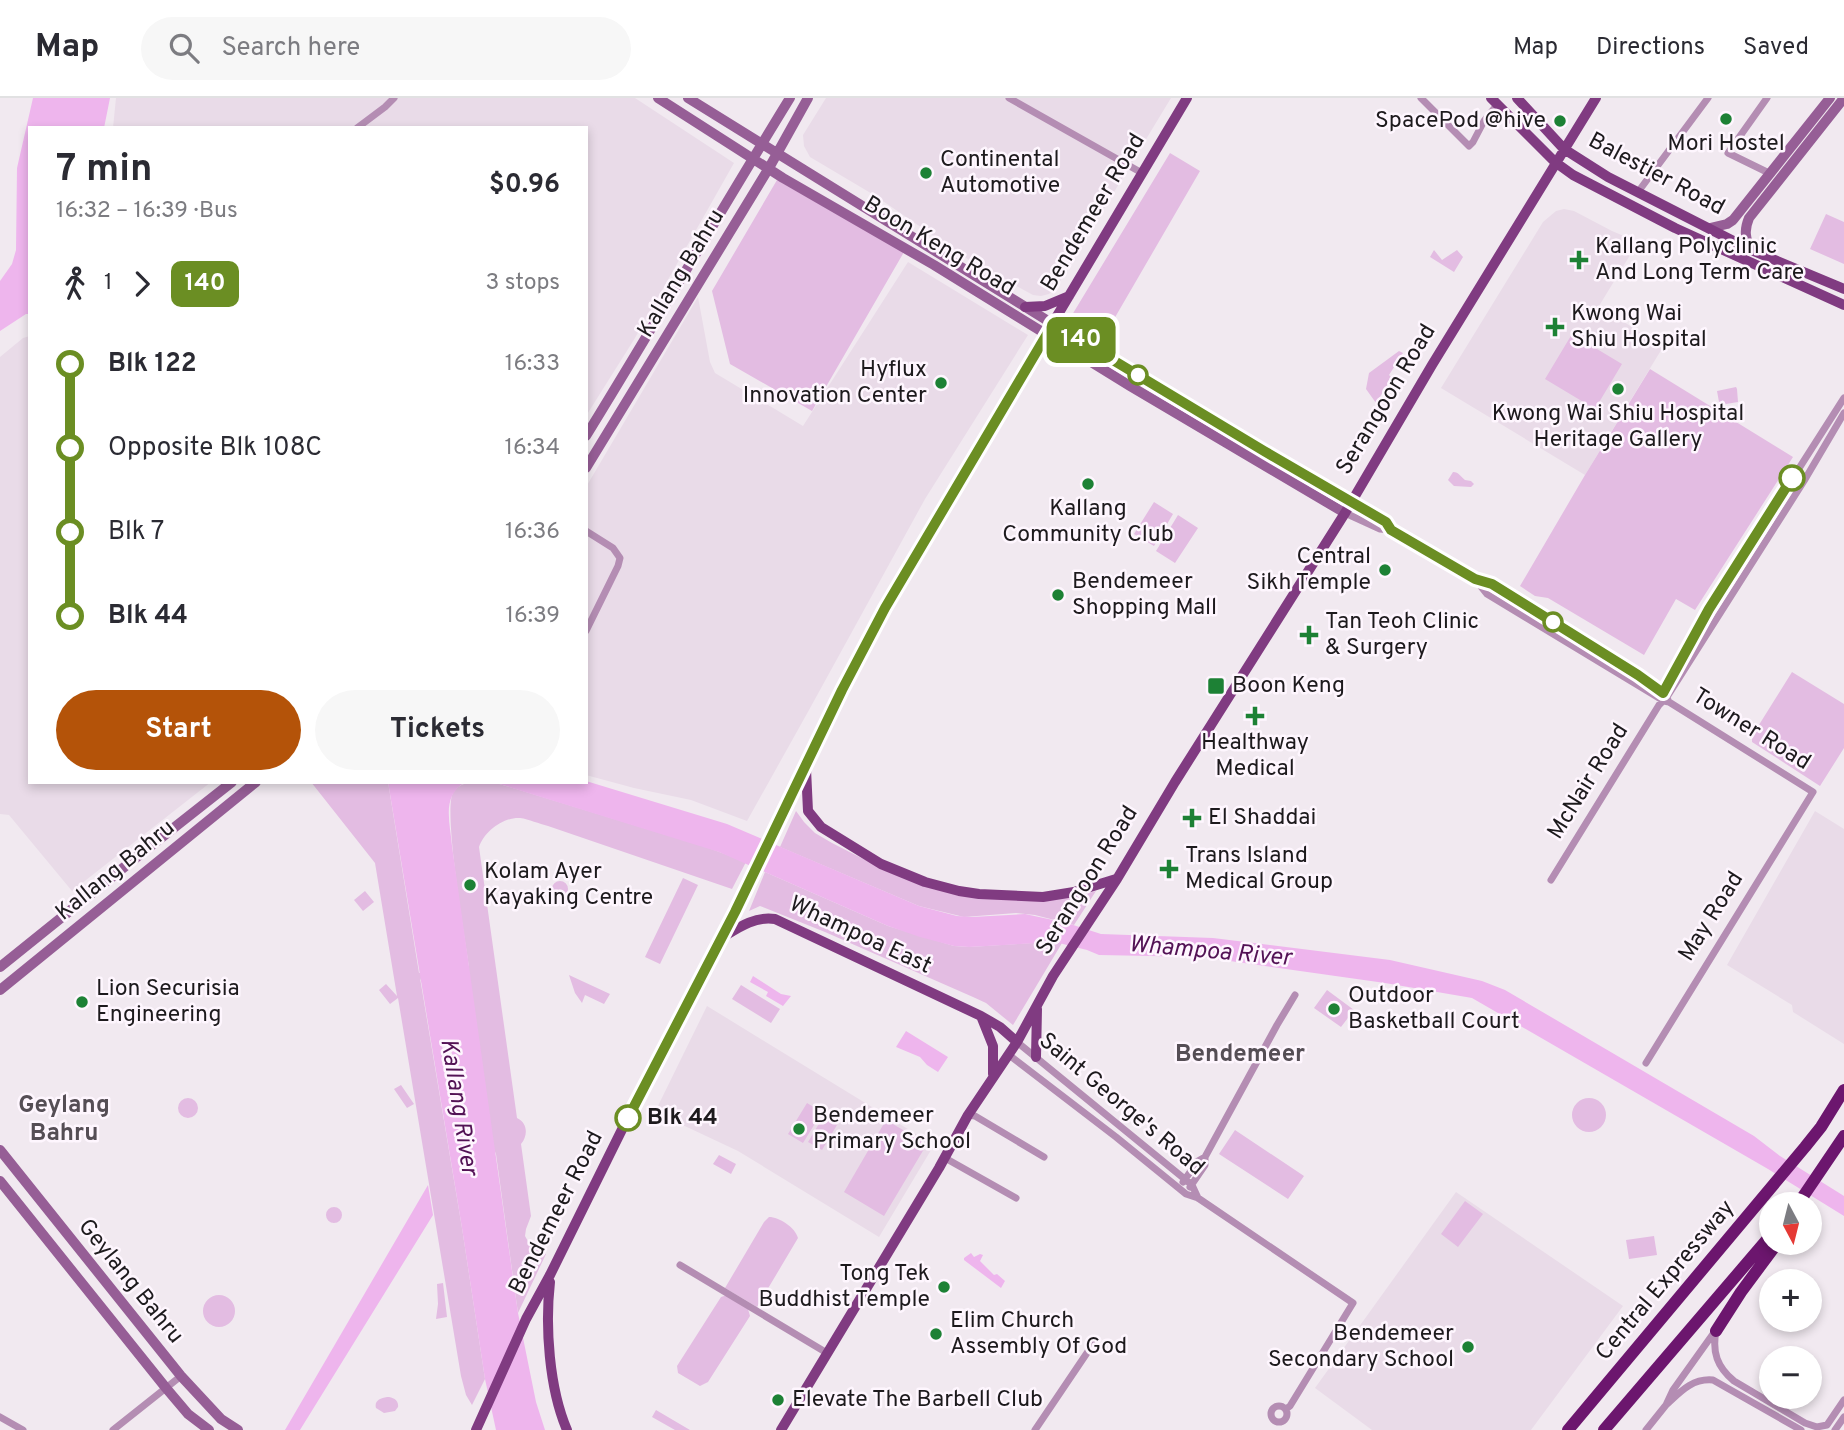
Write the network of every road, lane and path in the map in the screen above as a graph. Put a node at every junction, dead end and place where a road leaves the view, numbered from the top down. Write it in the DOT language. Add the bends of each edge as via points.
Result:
graph roads {
  1 [pos="394,98"];
  2 [pos="658,98"];
  3 [pos="688,98"];
  4 [pos="790,98"];
  5 [pos="808,98"];
  6 [pos="1009,98"];
  7 [pos="1186,98"];
  8 [pos="1421,98"];
  9 [pos="1517,98"];
  10 [pos="1596,98"];
  11 [pos="1708,98"];
  12 [pos="1767,98"];
  13 [pos="1830,98"];
  14 [pos="1844,98"];
  15 [pos="1494,102"];
  16 [pos="360,126"];
  17 [pos="761,144"];
  18 [pos="1564,149"];
  19 [pos="777,154"];
  20 [pos="753,159"];
  21 [pos="1555,162"];
  22 [pos="769,168"];
  23 [pos="1142,173"];
  24 [pos="1771,174"];
  25 [pos="1638,192"];
  26 [pos="1710,228"];
  27 [pos="1751,250"];
  28 [pos="1844,289"];
  29 [pos="1069,296"];
  30 [pos="1844,305"];
  31 [pos="1025,307"];
  32 [pos="1053,324"];
  33 [pos="1046,334"];
  34 [pos="1844,398"];
  35 [pos="1844,413"];
  36 [pos="588,433"];
  37 [pos="588,465"];
  38 [pos="1351,501"];
  39 [pos="1345,513"];
  40 [pos="1391,530"];
  41 [pos="588,532"];
  42 [pos="588,627"];
  43 [pos="1664,699"];
  44 [pos="806,766"];
  45 [pos="229,784"];
  46 [pos="254,784"];
  47 [pos="1813,792"];
  48 [pos="1117,879"];
  49 [pos="1551,880"];
  50 [pos="721,939"];
  51 [pos="0,967"];
  52 [pos="0,990"];
  53 [pos="1295,995"];
  54 [pos="1037,1007"];
  55 [pos="981,1016"];
  56 [pos="1017,1042"];
  57 [pos="1009,1055"];
  58 [pos="1036,1057"];
  59 [pos="1646,1063"];
  60 [pos="993,1077"];
  61 [pos="1844,1090"];
  62 [pos="968,1115"];
  63 [pos="1844,1136"];
  64 [pos="0,1150"];
  65 [pos="1044,1157"];
  66 [pos="1205,1157"];
  67 [pos="945,1158"];
  68 [pos="1194,1168"];
  69 [pos="1172,1170"];
  70 [pos="0,1181"];
  71 [pos="1188,1183"];
  72 [pos="1182,1191"];
  73 [pos="1806,1192"];
  74 [pos="1016,1198"];
  75 [pos="1198,1198"];
  76 [pos="1759,1249"];
  77 [pos="1769,1255"];
  78 [pos="680,1265"];
  79 [pos="550,1275"];
  80 [pos="1716,1331"];
  81 [pos="1093,1344"];
  82 [pos="827,1353"];
  83 [pos="181,1376"];
  84 [pos="166,1388"];
  85 [pos="1844,1400"];
  86 [pos="1666,1405"];
  87 [pos="1286,1409"];
  88 [pos="0,1417"];
  89 [pos="1844,1417"];
  90 [pos="23,1430"];
  91 [pos="113,1430"];
  92 [pos="209,1430"];
  93 [pos="238,1430"];
  94 [pos="476,1430"];
  95 [pos="567,1430"];
  96 [pos="781,1430"];
  97 [pos="1035,1430"];
  98 [pos="1567,1430"];
  99 [pos="1604,1430"];
  100 [pos="1646,1430"];
  101 [pos="1801,1430"];
  102 [pos="1835,1430"];
  1 -- 16 [label="street"];
  2 -- 20 [label="main road, Boon Keng Road"];
  3 -- 17 [label="main road, Boon Keng Road"];
  4 -- 17 [label="main road, Kallang Bahru"];
  5 -- 19 [label="main road, Kallang Bahru"];
  6 -- 23 [label="street"];
  7 -- 23 [label="main road, Bendemeer Road"];
  8 -- 15 [label="street" via="1469,146"];
  9 -- 18 [label="main road, Balestier Road"];
  10 -- 18 [label="main road, Serangoon Road"];
  11 -- 25 [label="street"];
  12 -- 24 [label="street" via="1728,153"];
  13 -- 24 [label="main road"];
  14 -- 27 [label="main road" via="1749,218 1746,234"];
  15 -- 21 [label="main road, Balestier Road"];
  17 -- 19 [label="main road, Boon Keng Road"];
  17 -- 20 [label="main road, Kallang Bahru"];
  18 -- 21 [label="main road, Serangoon Road"];
  18 -- 25 [label="main road, Balestier Road"];
  19 -- 22 [label="main road, Kallang Bahru"];
  19 -- 31 [label="main road, Boon Keng Road"];
  20 -- 22 [label="main road, Boon Keng Road"];
  20 -- 36 [label="main road, Kallang Bahru"];
  21 -- 30 [label="main road, Balestier Road" via="1675,228"];
  21 -- 38 [label="main road, Serangoon Road"];
  22 -- 33 [label="main road, Boon Keng Road"];
  22 -- 37 [label="main road, Kallang Bahru"];
  23 -- 29 [label="main road, Bendemeer Road"];
  24 -- 26 [label="main road" via="1733,220"];
  25 -- 26 [label="main road, Balestier Road"];
  26 -- 27 [label="main road, Balestier Road"];
  27 -- 28 [label="main road, Balestier Road"];
  29 -- 31 [label="main road" via="1045,306"];
  29 -- 32 [label="main road, Bendemeer Road"];
  31 -- 32 [label="main road, Boon Keng Road"];
  32 -- 33 [label="main road, Bendemeer Road"];
  32 -- 38 [label="main road, Boon Keng Road"];
  33 -- 39 [label="main road, Boon Keng Road"];
  33 -- 44 [label="main road, Bendemeer Road" via="885,608"];
  34 -- 43 [label="street, McNair Road" via="1709,609"];
  35 -- 43 [label="street, McNair Road"];
  38 -- 39 [label="main road, Serangoon Road"];
  38 -- 40 [label="street, Towner Road" via="1386,522"];
  39 -- 40 [label="street, Towner Road"];
  39 -- 48 [label="main road, Serangoon Road"];
  40 -- 43 [label="street, Towner Road" via="1475,579 1492,584 1638,675"];
  41 -- 42 [label="street" via="620,558"];
  43 -- 47 [label="street, Towner Road"];
  43 -- 49 [label="street, McNair Road"];
  44 -- 48 [label="main road" via="808,811 821,827 881,864 925,882 979,894 1043,897"];
  44 -- 50 [label="main road, Bendemeer Road"];
  45 -- 51 [label="main road, Kallang Bahru"];
  46 -- 52 [label="main road, Kallang Bahru"];
  47 -- 59 [label="street, May Road"];
  48 -- 54 [label="main road, Serangoon Road"];
  50 -- 55 [label="main road, Whampoa East" via="749,922 775,919"];
  50 -- 79 [label="main road, Bendemeer Road"];
  53 -- 66 [label="street"];
  54 -- 56 [label="main road, Serangoon Road"];
  54 -- 58 [label="main road"];
  55 -- 56 [label="main road, Whampoa East"];
  55 -- 60 [label="main road" via="993,1046"];
  56 -- 57 [label="main road, Serangoon Road"];
  56 -- 58 [label="street, Saint George's Road"];
  57 -- 60 [label="main road, Serangoon Road"];
  57 -- 72 [label="street, Saint George's Road"];
  58 -- 69 [label="street, Saint George's Road"];
  60 -- 62 [label="main road, Serangoon Road"];
  61 -- 98 [label="highway, Central Expressway" via="1805,1147"];
  62 -- 65 [label="street"];
  62 -- 67 [label="main road, Serangoon Road"];
  63 -- 73 [label="highway"];
  64 -- 83 [label="main road, Geylang Bahru"];
  66 -- 68 [label="street"];
  66 -- 71 [label="street" via="1205,1165"];
  67 -- 74 [label="street"];
  67 -- 82 [label="main road, Serangoon Road"];
  68 -- 69 [label="street"];
  68 -- 71 [label="street"];
  69 -- 71 [label="street, Saint George's Road"];
  70 -- 84 [label="main road, Geylang Bahru"];
  71 -- 72 [label="street"];
  71 -- 75 [label="street, Saint George's Road"];
  72 -- 75 [label="street, Saint George's Road"];
  75 -- 87 [label="street, Saint George's Road" via="1353,1303"];
  76 -- 99 [label="highway"];
  77 -- 80 [label="highway"];
  78 -- 82 [label="street"];
  79 -- 94 [label="main road, Bendemeer Road"];
  79 -- 95 [label="main road" via="549,1349"];
  80 -- 85 [label="street" via="1715,1353 1726,1374 1805,1423 1823,1427"];
  80 -- 86 [label="street"];
  81 -- 97 [label="street"];
  82 -- 96 [label="main road, Serangoon Road"];
  83 -- 84 [label="street"];
  83 -- 93 [label="main road, Geylang Bahru" via="221,1419"];
  84 -- 91 [label="street"];
  84 -- 92 [label="main road, Geylang Bahru"];
  86 -- 100 [label="street"];
  86 -- 101 [label="street" via="1687,1385 1713,1380"];
  88 -- 90 [label="street"];
  89 -- 102 [label="street"];
}
